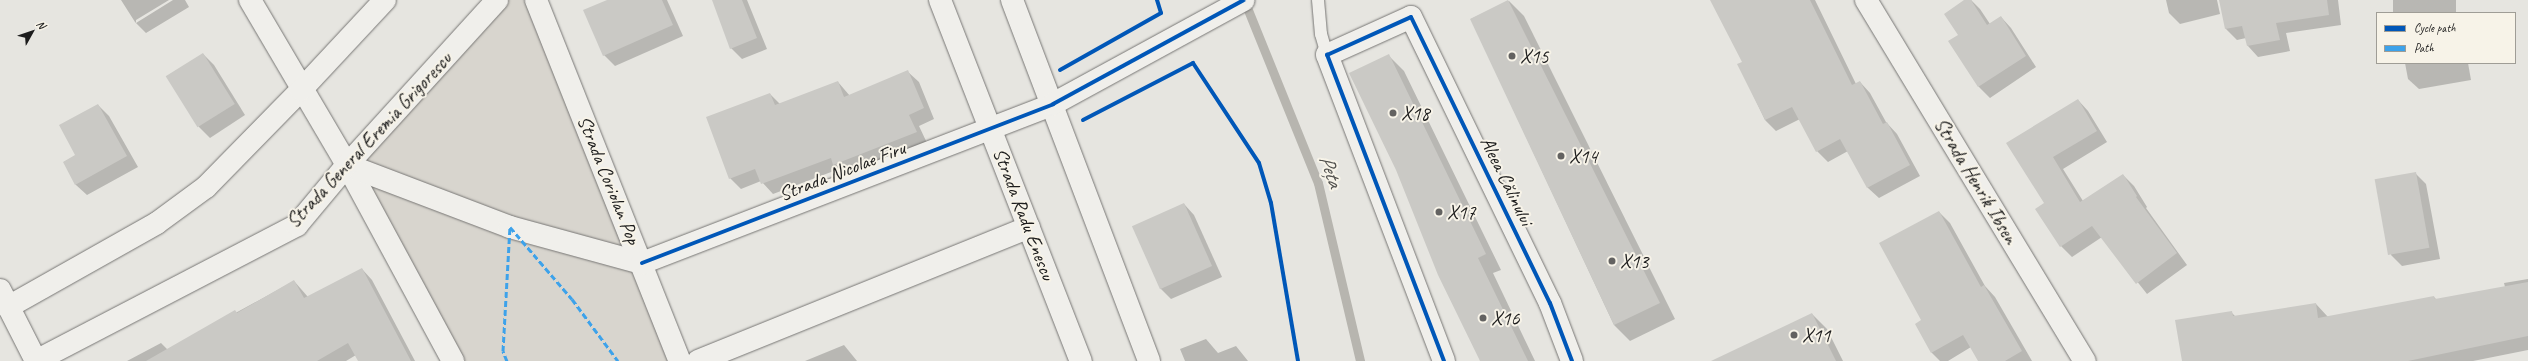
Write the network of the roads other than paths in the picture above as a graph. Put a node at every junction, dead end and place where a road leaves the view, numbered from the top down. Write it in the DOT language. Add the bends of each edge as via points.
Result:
graph roads {
  1 [pos="250,0"];
  2 [pos="385,0"];
  3 [pos="497,0"];
  4 [pos="536,0"];
  5 [pos="940,0"];
  6 [pos="1012,0"];
  7 [pos="1244,0"];
  8 [pos="1318,0"];
  9 [pos="1869,0"];
  10 [pos="1327,55"];
  11 [pos="302,90"];
  12 [pos="1053,104"];
  13 [pos="991,130"];
  14 [pos="347,164"];
  15 [pos="1029,227"];
  16 [pos="642,263"];
  17 [pos="4,298"];
  18 [pos="36,361"];
  19 [pos="453,361"];
  20 [pos="680,361"];
  21 [pos="698,361"];
  22 [pos="1081,361"];
  23 [pos="1149,361"];
  24 [pos="1444,361"];
  25 [pos="1572,361"];
  26 [pos="2085,361"];
  1 -- 11 [label="street"];
  2 -- 11 [label="street"];
  3 -- 14 [label="street, Strada General Eremia Grigorescu"];
  4 -- 16 [label="street, Strada Coriolan Pop"];
  5 -- 13 [label="street, Strada Radu Enescu"];
  6 -- 12 [label="street"];
  7 -- 12 [label="street, Strada Nicolae Firu"];
  8 -- 10 [label="lane" via="1320,34"];
  9 -- 26 [label="street, Strada Henrik Ibsen"];
  10 -- 24 [label="street"];
  10 -- 25 [label="street, Aleea Călinului" via="1411,17 1550,303"];
  11 -- 14 [label="street"];
  11 -- 17 [label="street" via="206,187 157,223"];
  12 -- 13 [label="street, Strada Nicolae Firu"];
  12 -- 23 [label="street"];
  13 -- 15 [label="street, Strada Radu Enescu"];
  13 -- 16 [label="street, Strada Nicolae Firu"];
  14 -- 16 [label="street" via="510,227"];
  14 -- 18 [label="street, Strada General Eremia Grigorescu" via="297,225"];
  14 -- 19 [label="street"];
  15 -- 21 [label="street"];
  15 -- 22 [label="street, Strada Radu Enescu"];
  16 -- 20 [label="street, Strada Coriolan Pop"];
  17 -- 18 [label="street"];
}
